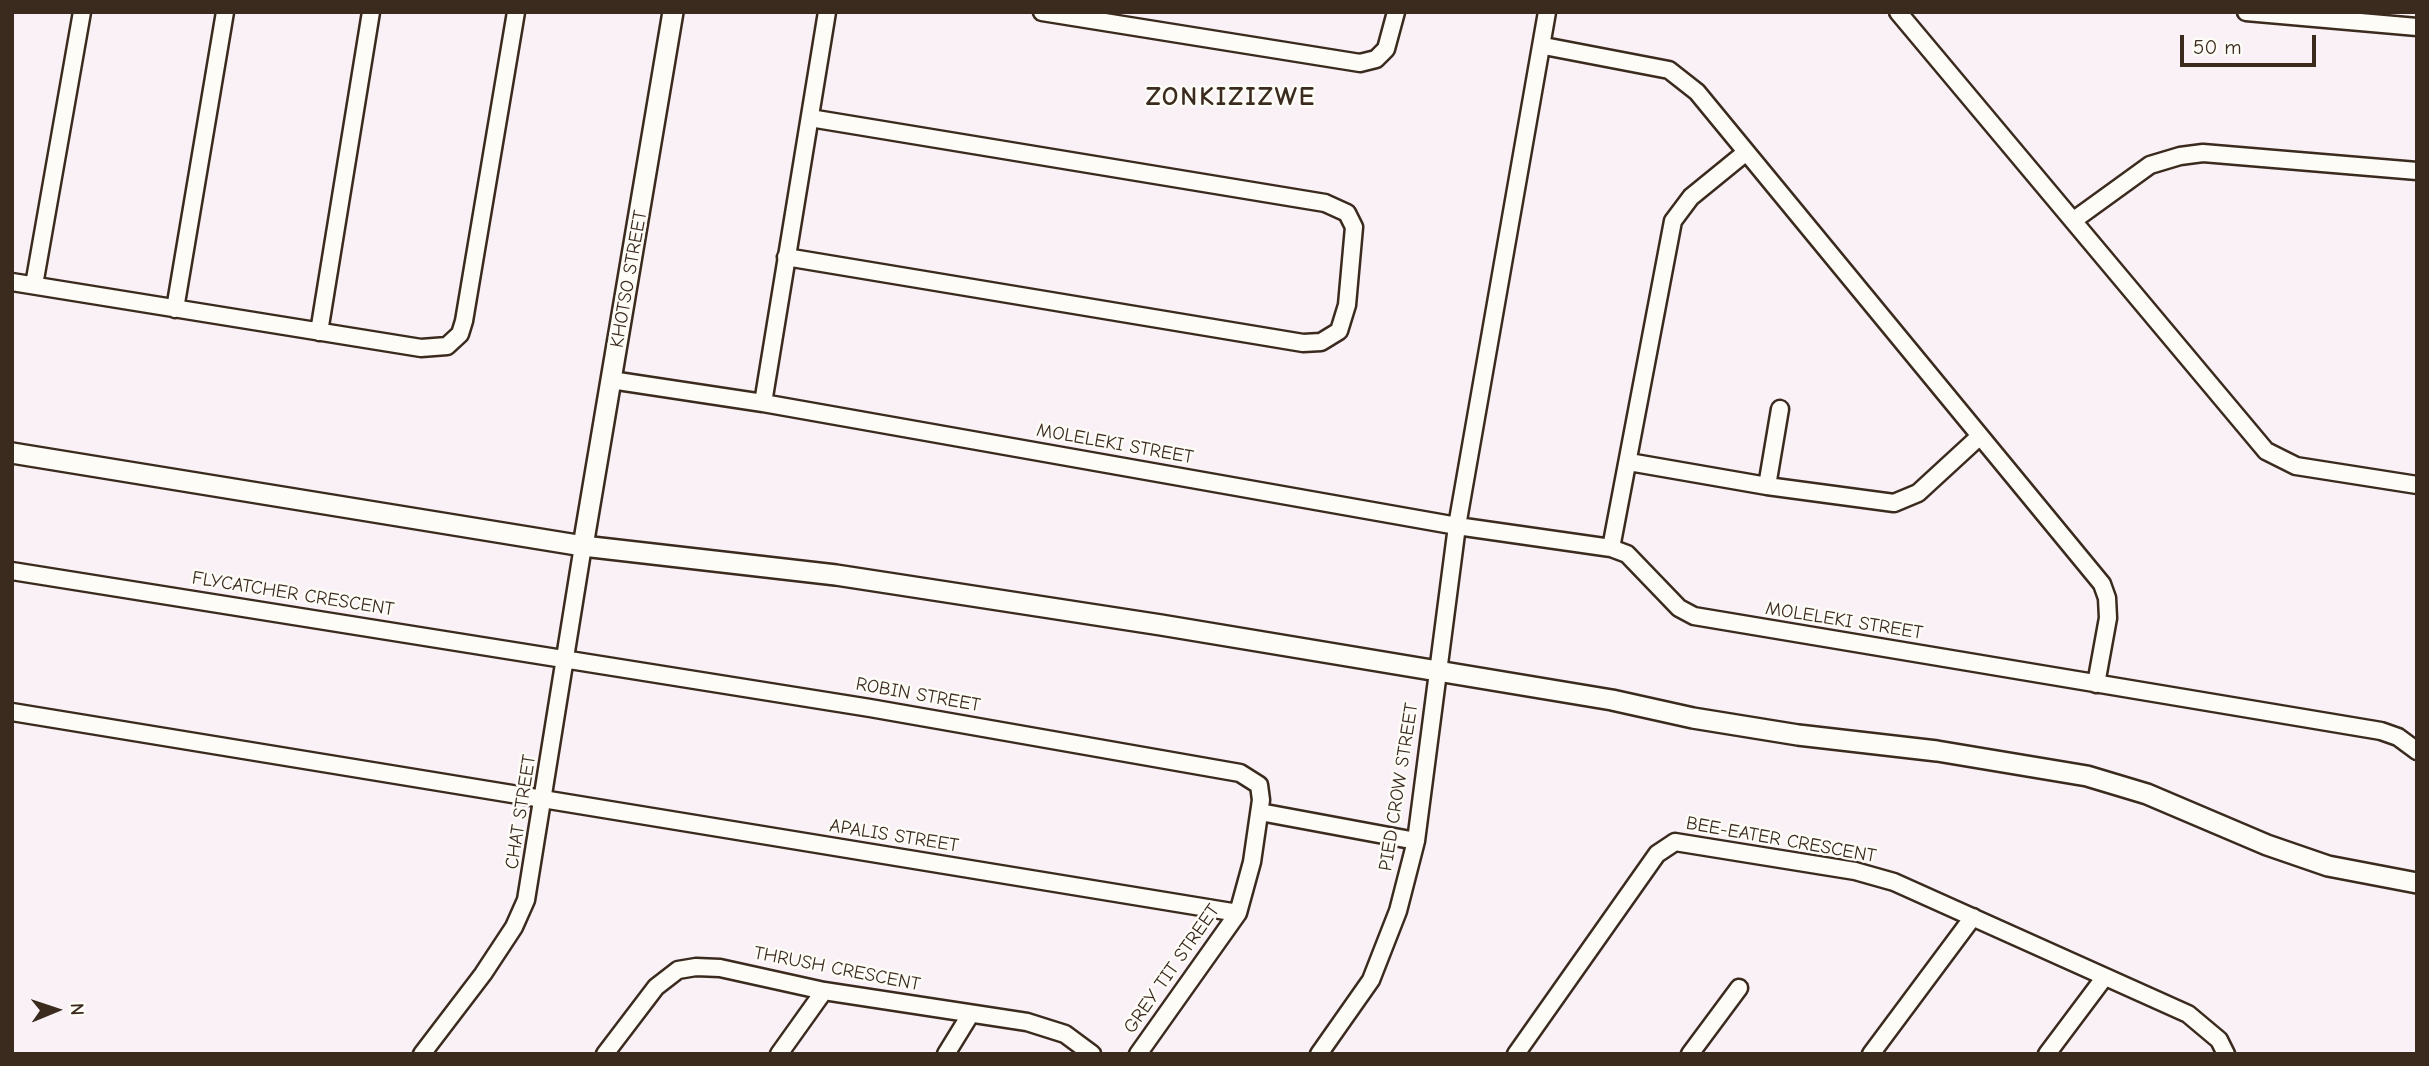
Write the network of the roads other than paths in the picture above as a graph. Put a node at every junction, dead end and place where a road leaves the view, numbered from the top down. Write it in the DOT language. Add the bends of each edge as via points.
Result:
graph roads {
  1 [pos="82,12"];
  2 [pos="225,12"];
  3 [pos="370,12"];
  4 [pos="516,12"];
  5 [pos="673,12"];
  6 [pos="827,12"];
  7 [pos="1042,12"];
  8 [pos="1396,12"];
  9 [pos="1547,12"];
  10 [pos="1898,12"];
  11 [pos="2246,12"];
  12 [pos="2417,27"];
  13 [pos="1544,46"];
  14 [pos="810,118"];
  15 [pos="1745,153"];
  16 [pos="2417,171"];
  17 [pos="2074,220"];
  18 [pos="786,257"];
  19 [pos="12,282"];
  20 [pos="34,285"];
  21 [pos="175,309"];
  22 [pos="318,332"];
  23 [pos="611,380"];
  24 [pos="763,403"];
  25 [pos="1780,409"];
  26 [pos="1980,436"];
  27 [pos="12,453"];
  28 [pos="1629,462"];
  29 [pos="2417,485"];
  30 [pos="1767,486"];
  31 [pos="1457,526"];
  32 [pos="583,546"];
  33 [pos="1611,548"];
  34 [pos="12,571"];
  35 [pos="567,659"];
  36 [pos="1437,671"];
  37 [pos="2096,684"];
  38 [pos="12,712"];
  39 [pos="2417,751"];
  40 [pos="1259,785"];
  41 [pos="544,799"];
  42 [pos="1260,812"];
  43 [pos="1416,841"];
  44 [pos="2417,883"];
  45 [pos="1238,914"];
  46 [pos="1973,917"];
  47 [pos="2104,978"];
  48 [pos="1739,988"];
  49 [pos="824,990"];
  50 [pos="970,1015"];
  51 [pos="422,1054"];
  52 [pos="605,1054"];
  53 [pos="779,1054"];
  54 [pos="946,1054"];
  55 [pos="1092,1054"];
  56 [pos="1138,1054"];
  57 [pos="1319,1054"];
  58 [pos="1516,1054"];
  59 [pos="1690,1054"];
  60 [pos="1871,1054"];
  61 [pos="2048,1054"];
  62 [pos="2226,1054"];
  1 -- 20 [label="street"];
  2 -- 21 [label="street"];
  3 -- 22 [label="street"];
  4 -- 22 [label="street" via="460,334 447,346 432,350"];
  5 -- 23 [label="street, KHOTSO STREET"];
  6 -- 14 [label="street"];
  7 -- 8 [label="street" via="1360,63 1376,59 1386,49"];
  9 -- 13 [label="street, PIED CROW STREET"];
  10 -- 17 [label="street"];
  11 -- 12 [label="street"];
  13 -- 15 [label="street" via="1669,70 1687,81"];
  13 -- 31 [label="street, PIED CROW STREET"];
  14 -- 18 [label="street"];
  14 -- 18 [label="street" via="1325,203 1347,213 1354,227 1347,305 1339,331 1321,342 1303,343"];
  15 -- 26 [label="street"];
  15 -- 28 [label="street" via="1691,197 1673,221"];
  16 -- 17 [label="street" via="2203,153 2180,156 2150,165"];
  17 -- 29 [label="street" via="2266,451 2296,466"];
  18 -- 24 [label="street"];
  19 -- 20 [label="street"];
  20 -- 21 [label="street"];
  21 -- 22 [label="street"];
  23 -- 24 [label="street, MOLELEKI STREET"];
  23 -- 32 [label="street, KHOTSO STREET"];
  24 -- 31 [label="street, MOLELEKI STREET"];
  25 -- 30 [label="street"];
  26 -- 30 [label="street" via="1918,493 1894,503"];
  26 -- 37 [label="street" via="2105,591 2108,618"];
  27 -- 32 [label="street"];
  28 -- 30 [label="street"];
  28 -- 33 [label="street"];
  31 -- 33 [label="street, MOLELEKI STREET"];
  31 -- 36 [label="street, PIED CROW STREET"];
  32 -- 35 [label="street, CHAT STREET"];
  32 -- 36 [label="street" via="836,575"];
  33 -- 37 [label="street, MOLELEKI STREET" via="1627,554 1679,608 1694,616"];
  34 -- 35 [label="street, FLYCATCHER CRESCENT"];
  35 -- 40 [label="street, ROBIN STREET" via="1231,769"];
  35 -- 41 [label="street, CHAT STREET"];
  36 -- 43 [label="street, PIED CROW STREET"];
  36 -- 44 [label="street" via="1706,720 2087,776 2147,794 2328,866"];
  37 -- 39 [label="street, MOLELEKI STREET" via="2381,731"];
  38 -- 41 [label="street"];
  40 -- 42 [label="street, GREY TIT STREET"];
  41 -- 45 [label="street, APALIS STREET"];
  41 -- 51 [label="street, CHAT STREET" via="531,886 522,912 483,974"];
  42 -- 43 [label="street"];
  42 -- 45 [label="street, GREY TIT STREET"];
  43 -- 57 [label="street, PIED CROW STREET" via="1398,911 1371,980"];
  45 -- 56 [label="street, GREY TIT STREET"];
  46 -- 47 [label="street, BEE-EATER CRESCENT"];
  46 -- 58 [label="street, BEE-EATER CRESCENT" via="1855,870 1670,843 1657,854"];
  46 -- 60 [label="street"];
  47 -- 61 [label="street"];
  47 -- 62 [label="street, BEE-EATER CRESCENT" via="2188,1014 2219,1040"];
  48 -- 59 [label="street"];
  49 -- 50 [label="street, THRUSH CRESCENT"];
  49 -- 52 [label="street, THRUSH CRESCENT" via="720,968 678,970 656,987"];
  49 -- 53 [label="street"];
  50 -- 54 [label="street"];
  50 -- 55 [label="street, THRUSH CRESCENT" via="1043,1026"];
}
